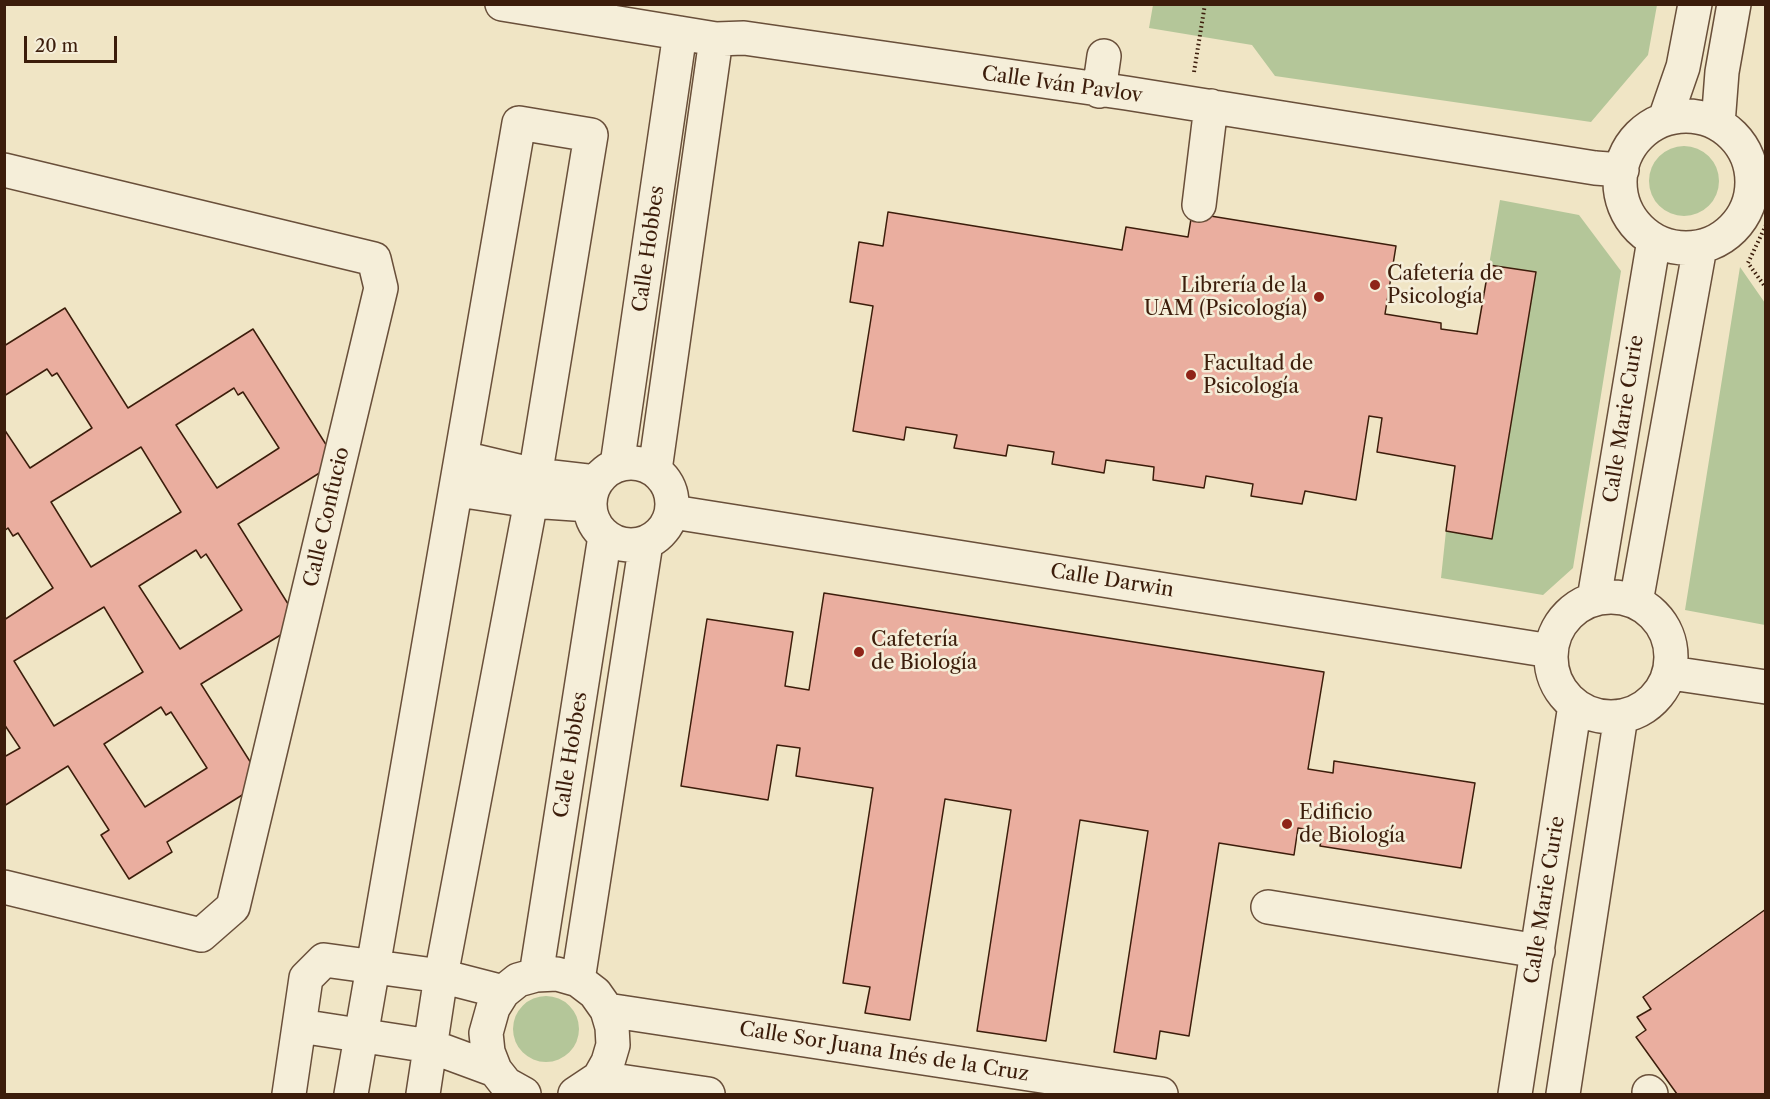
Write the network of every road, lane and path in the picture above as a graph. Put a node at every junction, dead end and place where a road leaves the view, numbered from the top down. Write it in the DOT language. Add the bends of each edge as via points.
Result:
graph roads {
  1 [pos="502,4"];
  2 [pos="1205,4"];
  3 [pos="1695,4"];
  4 [pos="1734,4"];
  5 [pos="680,33"];
  6 [pos="716,39"];
  7 [pos="1104,56"];
  8 [pos="1193,79"];
  9 [pos="1099,91"];
  10 [pos="1211,106"];
  11 [pos="1665,119"];
  12 [pos="1718,124"];
  13 [pos="4,170"];
  14 [pos="1622,170"];
  15 [pos="1199,205"];
  16 [pos="1759,213"];
  17 [pos="1654,240"];
  18 [pos="1700,247"];
  19 [pos="1766,288"];
  20 [pos="655,470"];
  21 [pos="460,474"];
  22 [pos="601,484"];
  23 [pos="533,488"];
  24 [pos="673,512"];
  25 [pos="605,536"];
  26 [pos="646,543"];
  27 [pos="1594,599"];
  28 [pos="1636,602"];
  29 [pos="1551,651"];
  30 [pos="1671,673"];
  31 [pos="1766,687"];
  32 [pos="1575,705"];
  33 [pos="1621,716"];
  34 [pos="4,887"];
  35 [pos="1268,907"];
  36 [pos="1538,951"];
  37 [pos="372,967"];
  38 [pos="536,975"];
  39 [pos="441,976"];
  40 [pos="578,980"];
  41 [pos="503,993"];
  42 [pos="607,1010"];
  43 [pos="300,1026"];
  44 [pos="361,1035"];
  45 [pos="430,1046"];
  46 [pos="495,1070"];
  47 [pos="587,1086"];
  48 [pos="522,1094"];
  49 [pos="289,1095"];
  50 [pos="351,1095"];
  51 [pos="423,1095"];
  52 [pos="708,1095"];
  53 [pos="1161,1095"];
  54 [pos="1515,1095"];
  55 [pos="1563,1095"];
  1 -- 5 [label="street, Calle Iván Pavlov"];
  2 -- 8 [label="path"];
  3 -- 11 [label="street" via="1683,67"];
  4 -- 12 [label="street"];
  5 -- 6 [label="street, Calle Iván Pavlov"];
  5 -- 22 [label="street, Calle Hobbes"];
  6 -- 9 [label="street, Calle Iván Pavlov" via="744,38"];
  6 -- 20 [label="street, Calle Hobbes"];
  7 -- 9 [label="street"];
  9 -- 10 [label="street, Calle Iván Pavlov"];
  10 -- 14 [label="street, Calle Iván Pavlov"];
  10 -- 15 [label="street"];
  11 -- 12 [label="street" via="1683,116"];
  11 -- 14 [label="street" via="1646,130 1631,146"];
  12 -- 16 [label="street" via="1745,151"];
  13 -- 34 [label="street, Calle Confucio" via="374,259 381,288 233,907 201,935"];
  14 -- 17 [label="street" via="1620,188 1625,208 1637,226"];
  16 -- 18 [label="street"];
  16 -- 19 [label="path" via="1748,263"];
  17 -- 18 [label="street" via="1684,248"];
  17 -- 27 [label="street, Calle Marie Curie"];
  18 -- 28 [label="street"];
  20 -- 22 [label="street" via="630,462"];
  20 -- 24 [label="street" via="670,489"];
  21 -- 23 [label="street"];
  21 -- 23 [label="street" via="519,123 591,135"];
  21 -- 37 [label="street"];
  22 -- 23 [label="street"];
  22 -- 25 [label="street" via="597,527"];
  23 -- 39 [label="street"];
  24 -- 26 [label="street" via="663,531"];
  24 -- 29 [label="street, Calle Darwin"];
  25 -- 26 [label="street" via="632,546"];
  25 -- 38 [label="street, Calle Hobbes"];
  26 -- 40 [label="street, Calle Hobbes"];
  27 -- 28 [label="street"];
  27 -- 29 [label="street" via="1564,618"];
  28 -- 30 [label="street" via="1664,630"];
  29 -- 32 [label="street" via="1552,671 1560,690"];
  30 -- 31 [label="street"];
  30 -- 33 [label="street" via="1653,700"];
  32 -- 33 [label="street" via="1605,717"];
  32 -- 36 [label="street, Calle Marie Curie"];
  33 -- 55 [label="street"];
  35 -- 36 [label="street"];
  36 -- 54 [label="street, Calle Marie Curie"];
  37 -- 39 [label="street"];
  37 -- 43 [label="street" via="324,960 306,978"];
  37 -- 44 [label="street"];
  38 -- 40 [label="street" via="557,974"];
  38 -- 41 [label="street" via="518,980"];
  39 -- 41 [label="street"];
  39 -- 45 [label="street"];
  40 -- 42 [label="street" via="595,993"];
  41 -- 46 [label="street" via="493,1008 486,1033"];
  42 -- 47 [label="street" via="613,1045 608,1062"];
  42 -- 53 [label="street, Calle Sor Juana Inés de la Cruz"];
  43 -- 44 [label="street"];
  43 -- 49 [label="street"];
  44 -- 45 [label="street"];
  44 -- 50 [label="street"];
  45 -- 46 [label="street"];
  45 -- 51 [label="street"];
  46 -- 48 [label="street" via="506,1084"];
  47 -- 52 [label="street"];
}
